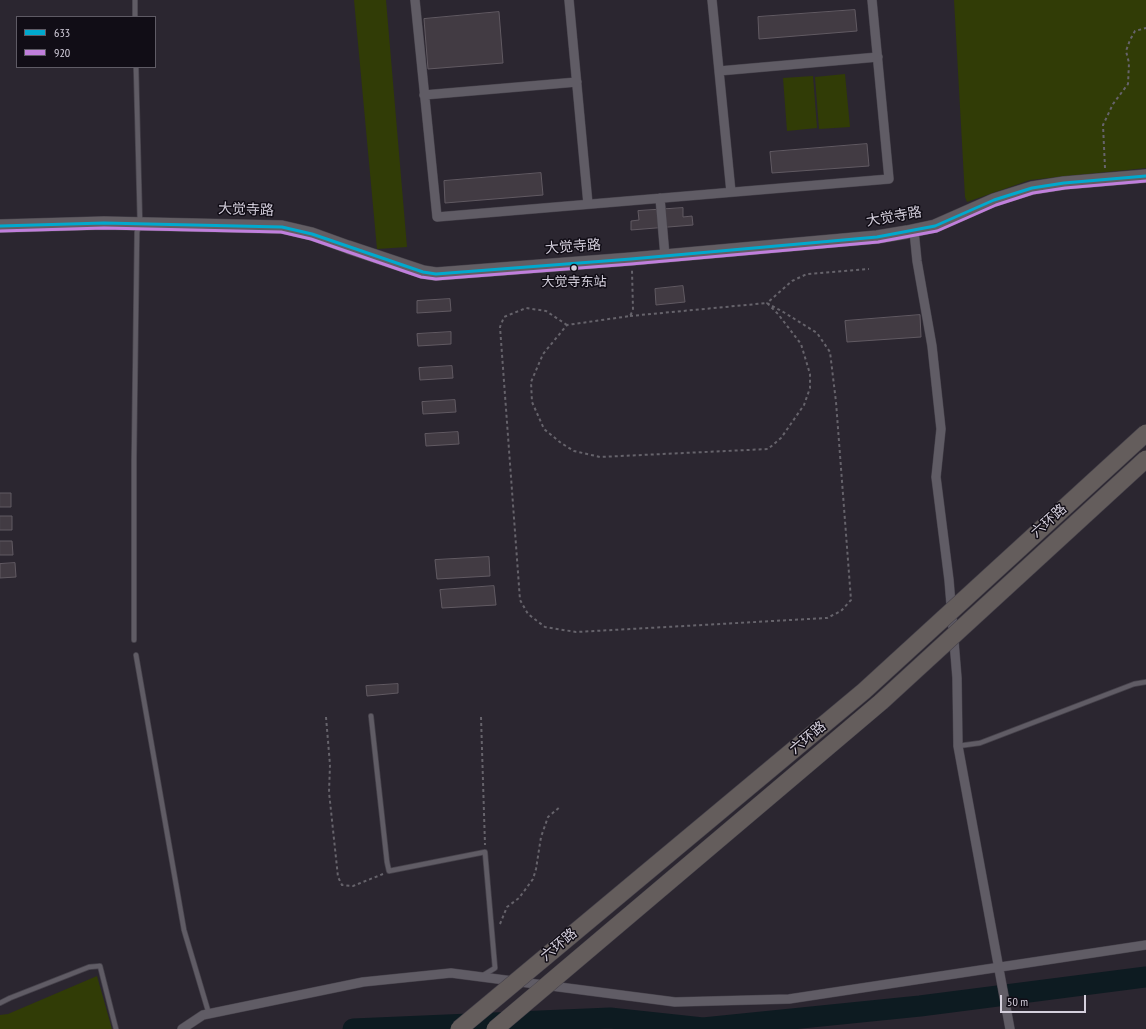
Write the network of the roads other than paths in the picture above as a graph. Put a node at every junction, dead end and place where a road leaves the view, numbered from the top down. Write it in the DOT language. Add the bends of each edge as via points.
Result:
graph roads {
  1 [pos="135,0"];
  2 [pos="415,0"];
  3 [pos="569,0"];
  4 [pos="712,0"];
  5 [pos="872,0"];
  6 [pos="135,16"];
  7 [pos="878,57"];
  8 [pos="136,68"];
  9 [pos="719,71"];
  10 [pos="577,82"];
  11 [pos="424,95"];
  12 [pos="1146,176"];
  13 [pos="731,192"];
  14 [pos="660,198"];
  15 [pos="588,204"];
  16 [pos="140,224"];
  17 [pos="0,226"];
  18 [pos="914,231"];
  19 [pos="665,256"];
  20 [pos="1146,433"];
  21 [pos="1146,459"];
  22 [pos="134,640"];
  23 [pos="136,655"];
  24 [pos="1146,682"];
  25 [pos="371,716"];
  26 [pos="958,746"];
  27 [pos="1146,945"];
  28 [pos="999,967"];
  29 [pos="480,976"];
  30 [pos="0,1003"];
  31 [pos="209,1014"];
  32 [pos="116,1029"];
  33 [pos="182,1029"];
  34 [pos="459,1029"];
  35 [pos="495,1029"];
  36 [pos="1010,1029"];
  1 -- 6 [label="lane"];
  2 -- 11 [label="street"];
  3 -- 10 [label="street"];
  4 -- 9 [label="street"];
  5 -- 7 [label="street"];
  7 -- 9 [label="street"];
  7 -- 13 [label="street" via="889,179"];
  8 -- 16 [label="lane"];
  9 -- 13 [label="street"];
  10 -- 11 [label="street"];
  10 -- 15 [label="street"];
  11 -- 15 [label="street" via="437,217"];
  12 -- 18 [label="main road, 大觉寺路" via="1032,188 994,200 935,226"];
  13 -- 14 [label="street"];
  14 -- 15 [label="street"];
  14 -- 19 [label="street"];
  16 -- 17 [label="main road, 大觉寺路"];
  16 -- 19 [label="main road, 大觉寺路" via="282,227 312,234 423,272 436,274"];
  16 -- 22 [label="lane" via="137,232 134,428"];
  18 -- 19 [label="main road, 大觉寺路" via="877,237"];
  18 -- 26 [label="street" via="916,261 932,346 941,429 936,477 949,580"];
  20 -- 34 [label="highway, 六环路, bridge" via="864,691"];
  21 -- 35 [label="highway, 六环路, bridge" via="881,702"];
  23 -- 31 [label="lane" via="184,930"];
  24 -- 26 [label="lane" via="1134,684 980,743"];
  25 -- 29 [label="lane" via="389,871 485,852 495,968"];
  26 -- 28 [label="street"];
  27 -- 28 [label="street"];
  28 -- 29 [label="street" via="789,999 675,1002"];
  28 -- 36 [label="street"];
  29 -- 31 [label="street" via="451,973 362,982"];
  30 -- 32 [label="lane" via="89,967 100,966"];
  31 -- 33 [label="street" via="203,1015"];
}
